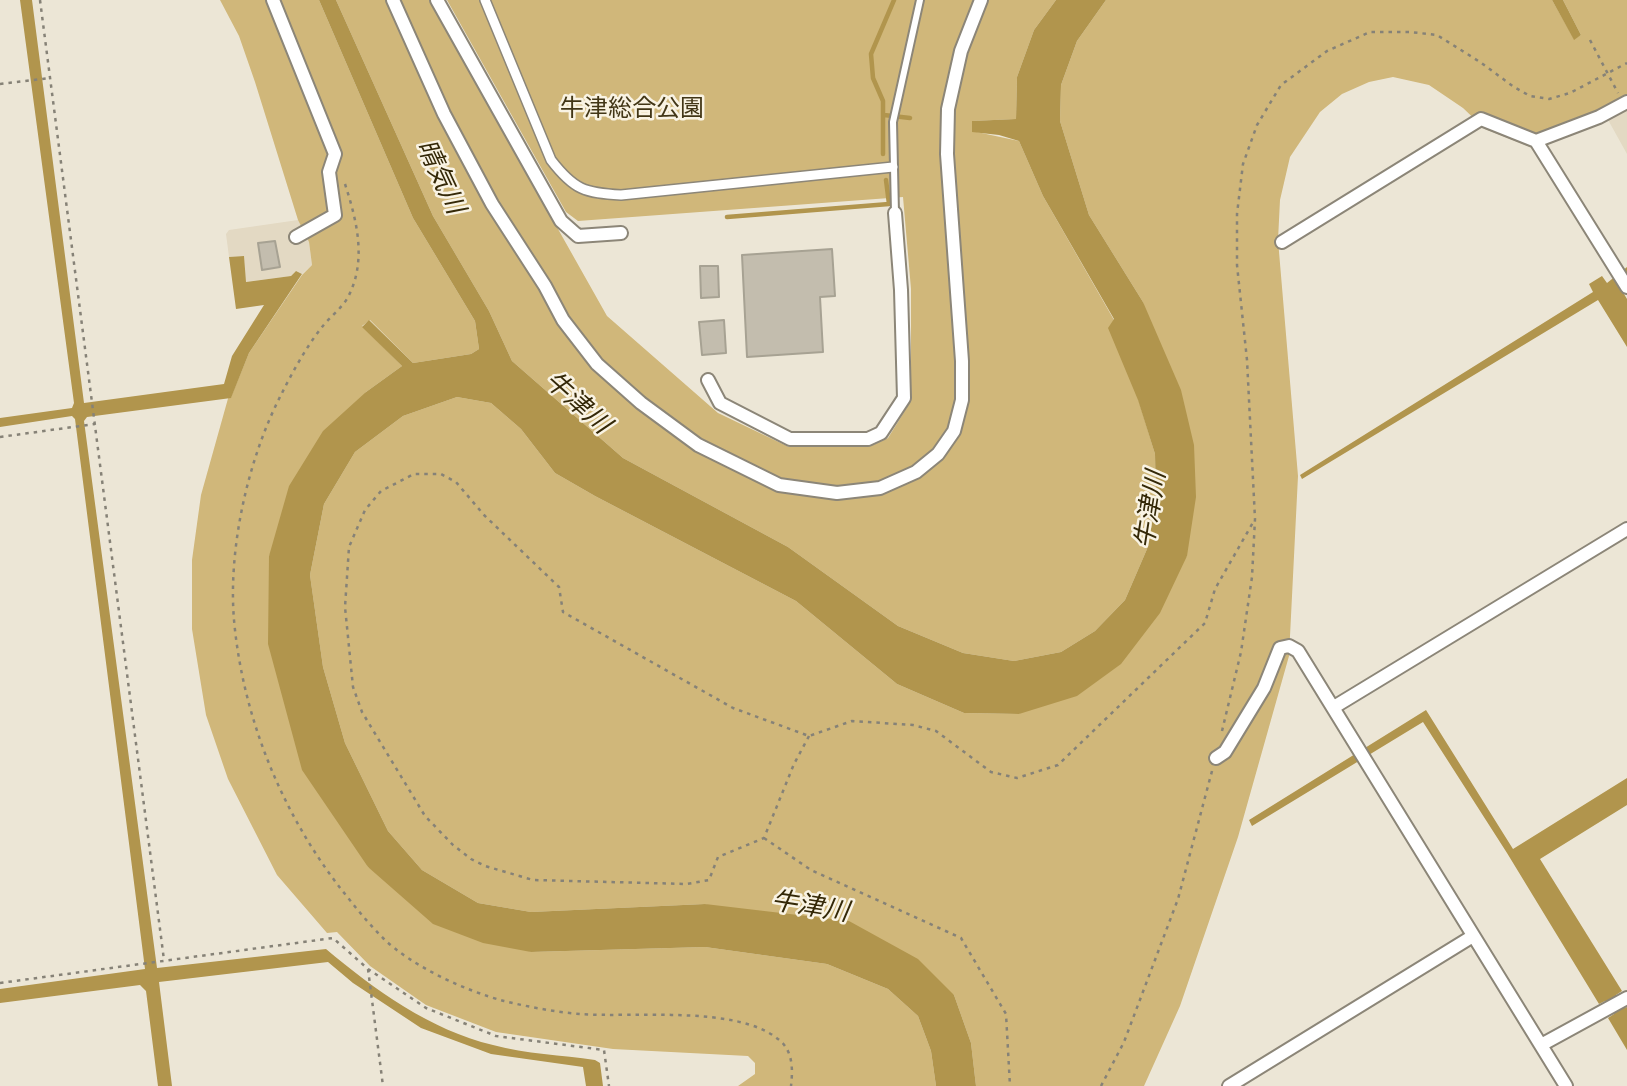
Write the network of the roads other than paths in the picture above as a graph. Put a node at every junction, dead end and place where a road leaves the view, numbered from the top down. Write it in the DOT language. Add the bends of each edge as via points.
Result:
graph roads {
  1 [pos="273,0"];
  2 [pos="393,0"];
  3 [pos="437,0"];
  4 [pos="485,0"];
  5 [pos="920,0"];
  6 [pos="981,0"];
  7 [pos="1626,103"];
  8 [pos="1536,141"];
  9 [pos="893,167"];
  10 [pos="895,213"];
  11 [pos="621,233"];
  12 [pos="296,237"];
  13 [pos="1282,242"];
  14 [pos="1627,287"];
  15 [pos="708,380"];
  16 [pos="1627,529"];
  17 [pos="1334,707"];
  18 [pos="1216,758"];
  19 [pos="1473,936"];
  20 [pos="1625,1000"];
  21 [pos="1541,1045"];
  22 [pos="1229,1086"];
  23 [pos="1566,1086"];
  1 -- 12 [label="street" via="335,154 329,172 335,215"];
  2 -- 6 [label="street" via="444,114 492,204 597,364 698,445 779,485 837,493 880,488 916,472 939,454 954,431 962,400 962,361 948,109 961,51"];
  3 -- 11 [label="street" via="561,221 578,236"];
  4 -- 9 [label="street" via="551,160 564,178 591,194 621,195"];
  5 -- 9 [label="lane" via="893,122"];
  7 -- 8 [label="street"];
  8 -- 13 [label="street" via="1481,119"];
  8 -- 14 [label="street"];
  9 -- 10 [label="lane"];
  10 -- 15 [label="street" via="904,398 881,433 868,439 790,439 720,403"];
  16 -- 17 [label="street"];
  17 -- 18 [label="street" via="1298,651 1280,648 1264,688 1225,752"];
  17 -- 19 [label="street"];
  19 -- 21 [label="street"];
  19 -- 22 [label="street"];
  20 -- 21 [label="street"];
  21 -- 23 [label="street"];
}
